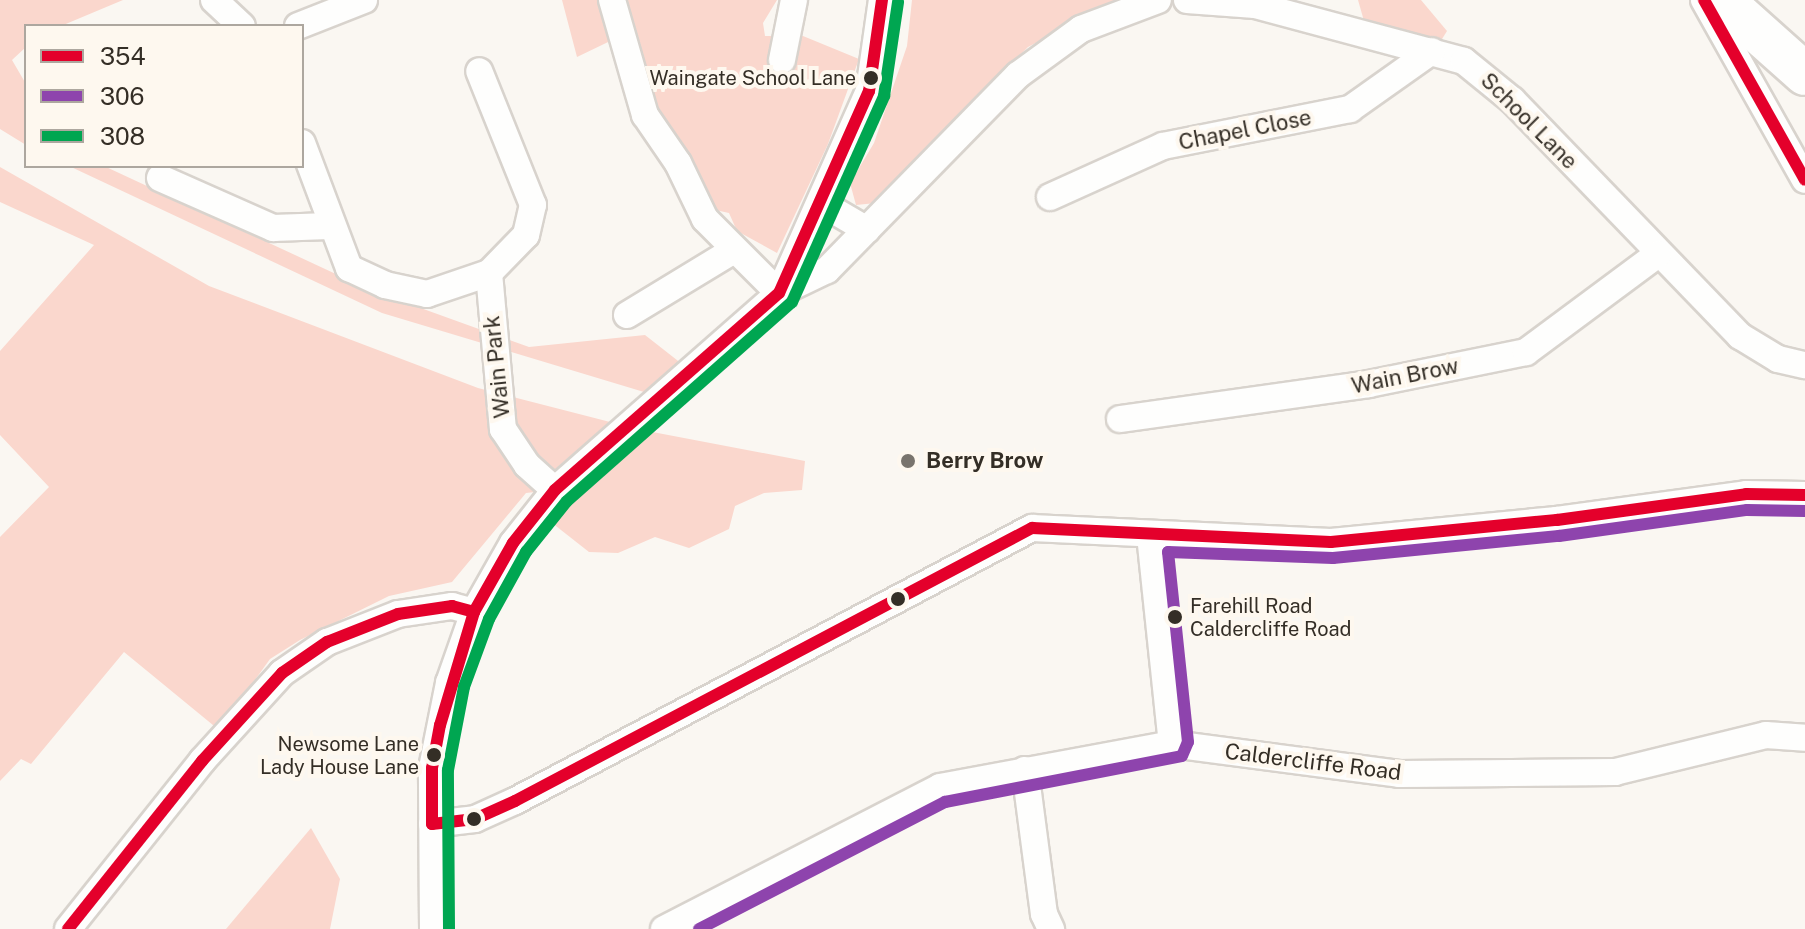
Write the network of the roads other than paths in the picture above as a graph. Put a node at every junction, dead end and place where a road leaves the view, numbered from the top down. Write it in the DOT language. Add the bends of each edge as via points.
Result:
graph roads {
  1 [pos="214,0"];
  2 [pos="364,0"];
  3 [pos="612,0"];
  4 [pos="794,0"];
  5 [pos="882,0"];
  6 [pos="1158,0"];
  7 [pos="1187,0"];
  8 [pos="1704,0"];
  9 [pos="1722,0"];
  10 [pos="1259,3"];
  11 [pos="240,24"];
  12 [pos="303,24"];
  13 [pos="1432,51"];
  14 [pos="782,60"];
  15 [pos="479,71"];
  16 [pos="1804,72"];
  17 [pos="304,149"];
  18 [pos="160,178"];
  19 [pos="1805,180"];
  20 [pos="1050,197"];
  21 [pos="821,203"];
  22 [pos="329,226"];
  23 [pos="867,230"];
  24 [pos="734,250"];
  25 [pos="1658,254"];
  26 [pos="489,273"];
  27 [pos="779,293"];
  28 [pos="627,315"];
  29 [pos="1805,365"];
  30 [pos="1120,419"];
  31 [pos="555,490"];
  32 [pos="1805,495"];
  33 [pos="1150,535"];
  34 [pos="474,612"];
  35 [pos="1805,738"];
  36 [pos="1172,744"];
  37 [pos="1025,770"];
  38 [pos="432,824"];
  39 [pos="68,929"];
  40 [pos="433,929"];
  41 [pos="664,929"];
  42 [pos="1051,929"];
  1 -- 11 [label="street"];
  2 -- 12 [label="street"];
  3 -- 24 [label="street" via="645,115 678,163 705,219"];
  4 -- 14 [label="street"];
  5 -- 21 [label="street" via="869,91"];
  6 -- 23 [label="street" via="1081,29 1018,75"];
  7 -- 10 [label="street, School Lane"];
  8 -- 19 [label="street"];
  9 -- 16 [label="main road"];
  10 -- 13 [label="street, School Lane"];
  13 -- 20 [label="street, Chapel Close" via="1350,109 1163,146"];
  13 -- 25 [label="street, School Lane" via="1486,74"];
  15 -- 26 [label="street" via="533,205 526,235"];
  17 -- 22 [label="street"];
  18 -- 22 [label="street" via="273,228"];
  21 -- 23 [label="street"];
  21 -- 27 [label="street"];
  22 -- 26 [label="street" via="349,268 385,285 427,294"];
  23 -- 27 [label="street" via="827,270"];
  24 -- 27 [label="street"];
  24 -- 28 [label="street"];
  25 -- 29 [label="street, School Lane" via="1740,336 1778,359"];
  25 -- 30 [label="street, Wain Brow" via="1526,352 1369,384"];
  26 -- 31 [label="street, Wain Park" via="503,429 527,465"];
  27 -- 31 [label="street"];
  31 -- 34 [label="street" via="513,543"];
  32 -- 33 [label="street" via="1746,494 1557,520 1331,542"];
  33 -- 36 [label="street"];
  33 -- 38 [label="street" via="1032,528 515,801 475,819"];
  34 -- 38 [label="street" via="440,725 432,768"];
  34 -- 39 [label="street" via="452,606 398,614 327,642 282,673 202,761"];
  35 -- 36 [label="street, Caldercliffe Road" via="1766,735 1615,772 1399,774"];
  36 -- 37 [label="street, Caldercliffe Road"];
  37 -- 41 [label="street, Caldercliffe Road" via="940,787"];
  37 -- 42 [label="street" via="1044,914"];
  38 -- 40 [label="street"];
}
